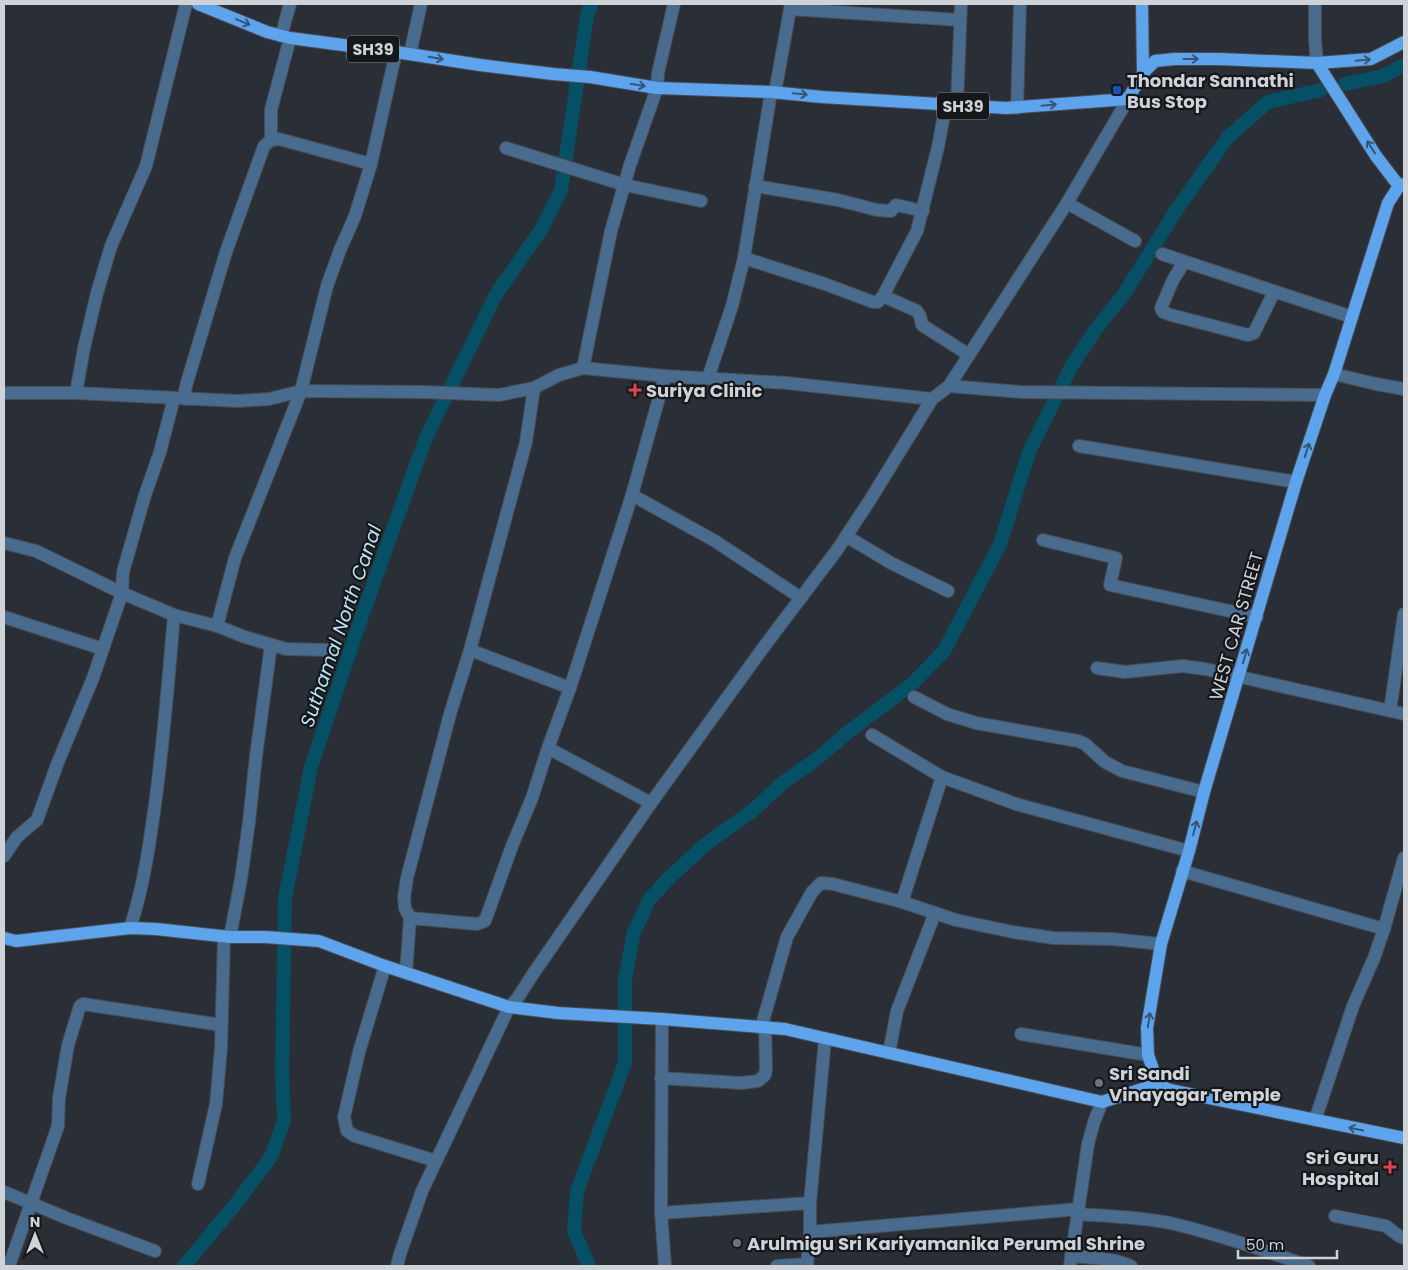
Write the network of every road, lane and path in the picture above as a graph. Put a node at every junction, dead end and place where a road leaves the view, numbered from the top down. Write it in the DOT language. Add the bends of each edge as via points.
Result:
graph roads {
  1 [pos="186,4"];
  2 [pos="198,4"];
  3 [pos="290,4"];
  4 [pos="421,4"];
  5 [pos="674,4"];
  6 [pos="961,4"];
  7 [pos="1020,4"];
  8 [pos="1142,4"];
  9 [pos="1315,4"];
  10 [pos="791,6"];
  11 [pos="960,20"];
  12 [pos="286,37"];
  13 [pos="1404,42"];
  14 [pos="396,52"];
  15 [pos="410,54"];
  16 [pos="1317,63"];
  17 [pos="1143,73"];
  18 [pos="657,88"];
  19 [pos="772,92"];
  20 [pos="1128,99"];
  21 [pos="952,105"];
  22 [pos="1017,108"];
  23 [pos="271,140"];
  24 [pos="506,148"];
  25 [pos="371,164"];
  26 [pos="625,185"];
  27 [pos="1402,185"];
  28 [pos="756,186"];
  29 [pos="701,201"];
  30 [pos="1067,203"];
  31 [pos="923,211"];
  32 [pos="1135,241"];
  33 [pos="1162,254"];
  34 [pos="744,258"];
  35 [pos="1184,262"];
  36 [pos="1274,292"];
  37 [pos="882,296"];
  38 [pos="1352,318"];
  39 [pos="968,355"];
  40 [pos="583,368"];
  41 [pos="1334,374"];
  42 [pos="665,376"];
  43 [pos="708,378"];
  44 [pos="949,386"];
  45 [pos="534,388"];
  46 [pos="1404,389"];
  47 [pos="301,391"];
  48 [pos="4,393"];
  49 [pos="76,393"];
  50 [pos="1325,394"];
  51 [pos="180,399"];
  52 [pos="932,399"];
  53 [pos="1079,446"];
  54 [pos="1296,482"];
  55 [pos="632,495"];
  56 [pos="846,536"];
  57 [pos="1043,540"];
  58 [pos="4,543"];
  59 [pos="948,591"];
  60 [pos="122,593"];
  61 [pos="801,598"];
  62 [pos="1404,614"];
  63 [pos="174,615"];
  64 [pos="4,617"];
  65 [pos="1257,617"];
  66 [pos="217,626"];
  67 [pos="271,645"];
  68 [pos="102,648"];
  69 [pos="329,650"];
  70 [pos="470,650"];
  71 [pos="1097,668"];
  72 [pos="1240,676"];
  73 [pos="570,688"];
  74 [pos="914,697"];
  75 [pos="1390,711"];
  76 [pos="1404,714"];
  77 [pos="872,735"];
  78 [pos="548,748"];
  79 [pos="942,777"];
  80 [pos="1204,792"];
  81 [pos="651,803"];
  82 [pos="1189,850"];
  83 [pos="4,856"];
  84 [pos="1404,858"];
  85 [pos="1182,872"];
  86 [pos="902,902"];
  87 [pos="935,913"];
  88 [pos="410,918"];
  89 [pos="130,928"];
  90 [pos="1384,929"];
  91 [pos="227,937"];
  92 [pos="4,938"];
  93 [pos="1161,944"];
  94 [pos="385,966"];
  95 [pos="406,973"];
  96 [pos="509,1008"];
  97 [pos="662,1019"];
  98 [pos="221,1025"];
  99 [pos="763,1028"];
  100 [pos="1021,1034"];
  101 [pos="824,1039"];
  102 [pos="890,1053"];
  103 [pos="1148,1055"];
  104 [pos="661,1078"];
  105 [pos="1158,1084"];
  106 [pos="1102,1102"];
  107 [pos="1315,1120"];
  108 [pos="1404,1138"];
  109 [pos="436,1161"];
  110 [pos="198,1184"];
  111 [pos="4,1192"];
  112 [pos="30,1203"];
  113 [pos="810,1203"];
  114 [pos="1079,1212"];
  115 [pos="661,1213"];
  116 [pos="1335,1216"];
  117 [pos="810,1232"];
  118 [pos="1404,1238"];
  119 [pos="155,1251"];
  120 [pos="1071,1261"];
  121 [pos="8,1266"];
  122 [pos="397,1266"];
  123 [pos="665,1266"];
  124 [pos="777,1266"];
  125 [pos="1131,1266"];
  126 [pos="1309,1266"];
  1 -- 49 [label="street" via="146,166 111,246 97,293"];
  2 -- 12 [label="main road, SH39, one-way"];
  3 -- 12 [label="street"];
  4 -- 15 [label="street"];
  5 -- 18 [label="street"];
  6 -- 11 [label="street"];
  7 -- 22 [label="street"];
  8 -- 17 [label="main road"];
  9 -- 16 [label="street"];
  10 -- 11 [label="street"];
  10 -- 19 [label="street" via="776,87"];
  11 -- 21 [label="street"];
  12 -- 14 [label="main road, SH39"];
  12 -- 23 [label="street" via="271,110"];
  16 -- 13 [label="main road, one-way" via="1371,59"];
  14 -- 15 [label="main road, SH39"];
  14 -- 25 [label="street"];
  15 -- 18 [label="main road, SH39, one-way"];
  17 -- 16 [label="main road, one-way" via="1155,61 1174,59"];
  27 -- 16 [label="main road, one-way" via="1376,156"];
  17 -- 20 [label="main road"];
  18 -- 19 [label="main road, SH39"];
  18 -- 26 [label="street"];
  19 -- 21 [label="main road, SH39, one-way"];
  19 -- 28 [label="street"];
  22 -- 20 [label="main road, SH39, one-way"];
  20 -- 30 [label="street"];
  21 -- 22 [label="main road, SH39"];
  21 -- 31 [label="street"];
  23 -- 25 [label="street" via="280,139"];
  23 -- 51 [label="street" via="261,152 226,252 186,390"];
  24 -- 26 [label="street"];
  25 -- 47 [label="street" via="355,216 327,286"];
  26 -- 29 [label="street"];
  26 -- 40 [label="street" via="611,231"];
  27 -- 38 [label="main road, WEST CAR STREET" via="1388,203"];
  28 -- 31 [label="street" via="877,210 891,211 896,204"];
  28 -- 34 [label="street"];
  30 -- 32 [label="street"];
  30 -- 39 [label="street"];
  31 -- 37 [label="street" via="917,231"];
  33 -- 35 [label="street"];
  34 -- 37 [label="street" via="873,302 878,302"];
  34 -- 43 [label="street"];
  35 -- 36 [label="street"];
  35 -- 36 [label="street" via="1161,308 1171,315 1248,335 1254,333"];
  36 -- 38 [label="street"];
  37 -- 39 [label="street" via="917,311 922,325"];
  38 -- 41 [label="main road, WEST CAR STREET"];
  39 -- 44 [label="street"];
  40 -- 42 [label="street"];
  40 -- 45 [label="street"];
  41 -- 46 [label="street"];
  41 -- 50 [label="main road, WEST CAR STREET"];
  42 -- 43 [label="street"];
  42 -- 55 [label="street"];
  43 -- 52 [label="street"];
  44 -- 50 [label="street" via="1021,392"];
  44 -- 52 [label="street"];
  45 -- 47 [label="street" via="499,395"];
  45 -- 70 [label="street" via="526,442"];
  47 -- 51 [label="street" via="269,399"];
  47 -- 66 [label="street" via="235,558"];
  48 -- 49 [label="street"];
  49 -- 51 [label="street"];
  54 -- 50 [label="main road, WEST CAR STREET, one-way"];
  51 -- 60 [label="street" via="145,495 123,572"];
  52 -- 56 [label="street"];
  53 -- 54 [label="street"];
  54 -- 65 [label="main road, WEST CAR STREET"];
  55 -- 61 [label="street" via="715,541"];
  55 -- 73 [label="street"];
  56 -- 59 [label="street"];
  56 -- 61 [label="street"];
  57 -- 65 [label="street" via="1116,558 1110,585"];
  58 -- 60 [label="street" via="36,551"];
  60 -- 63 [label="street"];
  60 -- 68 [label="street"];
  61 -- 81 [label="street"];
  62 -- 75 [label="street"];
  63 -- 66 [label="street"];
  63 -- 89 [label="street" via="164,737 152,825 137,908"];
  64 -- 68 [label="street"];
  72 -- 65 [label="main road, WEST CAR STREET, one-way"];
  66 -- 67 [label="street"];
  67 -- 69 [label="street" via="286,649"];
  67 -- 91 [label="street" via="241,880"];
  68 -- 83 [label="street" via="37,820 17,838"];
  70 -- 73 [label="street"];
  70 -- 88 [label="street" via="407,878 404,898"];
  71 -- 72 [label="street" via="1125,672 1183,666"];
  72 -- 75 [label="street"];
  72 -- 80 [label="main road, WEST CAR STREET"];
  73 -- 78 [label="street"];
  74 -- 80 [label="street" via="947,714 976,723 1078,741 1104,762 1122,771"];
  75 -- 76 [label="street"];
  77 -- 79 [label="street"];
  78 -- 81 [label="street"];
  78 -- 88 [label="street" via="484,921 477,924"];
  79 -- 82 [label="street" via="1016,804"];
  79 -- 86 [label="street"];
  82 -- 80 [label="main road, WEST CAR STREET, one-way"];
  81 -- 96 [label="street"];
  82 -- 85 [label="main road, WEST CAR STREET"];
  84 -- 90 [label="street"];
  85 -- 90 [label="street"];
  85 -- 93 [label="main road, WEST CAR STREET"];
  86 -- 87 [label="street"];
  86 -- 99 [label="street" via="833,884 822,883 812,892 787,937"];
  87 -- 93 [label="street" via="1013,932 1054,938"];
  87 -- 102 [label="street" via="897,1011"];
  88 -- 95 [label="street"];
  89 -- 91 [label="main road"];
  89 -- 92 [label="main road" via="16,941"];
  90 -- 107 [label="street" via="1353,1006"];
  91 -- 94 [label="main road" via="319,941"];
  91 -- 98 [label="street"];
  103 -- 93 [label="main road, WEST CAR STREET, one-way" via="1147,1028"];
  94 -- 95 [label="main road"];
  94 -- 109 [label="street" via="359,1052 344,1116 345,1124 355,1136"];
  95 -- 96 [label="main road"];
  96 -- 97 [label="main road"];
  96 -- 109 [label="street"];
  97 -- 99 [label="main road"];
  97 -- 104 [label="street"];
  98 -- 110 [label="street" via="216,1104"];
  98 -- 112 [label="street" via="80,1006 68,1045 58,1126"];
  99 -- 101 [label="main road"];
  99 -- 104 [label="street" via="766,1068 758,1081 741,1083"];
  100 -- 103 [label="street"];
  101 -- 102 [label="main road"];
  101 -- 113 [label="street"];
  102 -- 106 [label="main road"];
  103 -- 105 [label="main road, WEST CAR STREET"];
  104 -- 115 [label="street"];
  105 -- 106 [label="main road"];
  105 -- 107 [label="main road" via="1170,1090"];
  106 -- 114 [label="street" via="1088,1144"];
  108 -- 107 [label="main road, one-way"];
  109 -- 122 [label="street" via="422,1190"];
  111 -- 112 [label="street"];
  112 -- 119 [label="street"];
  112 -- 121 [label="street"];
  113 -- 115 [label="street"];
  113 -- 117 [label="street"];
  114 -- 117 [label="street"];
  114 -- 120 [label="street"];
  114 -- 126 [label="street" via="1169,1223 1253,1246"];
  115 -- 123 [label="street"];
  116 -- 118 [label="street" via="1386,1226"];
  117 -- 124 [label="street" via="807,1264"];
  120 -- 125 [label="street" via="1111,1261"];
}
